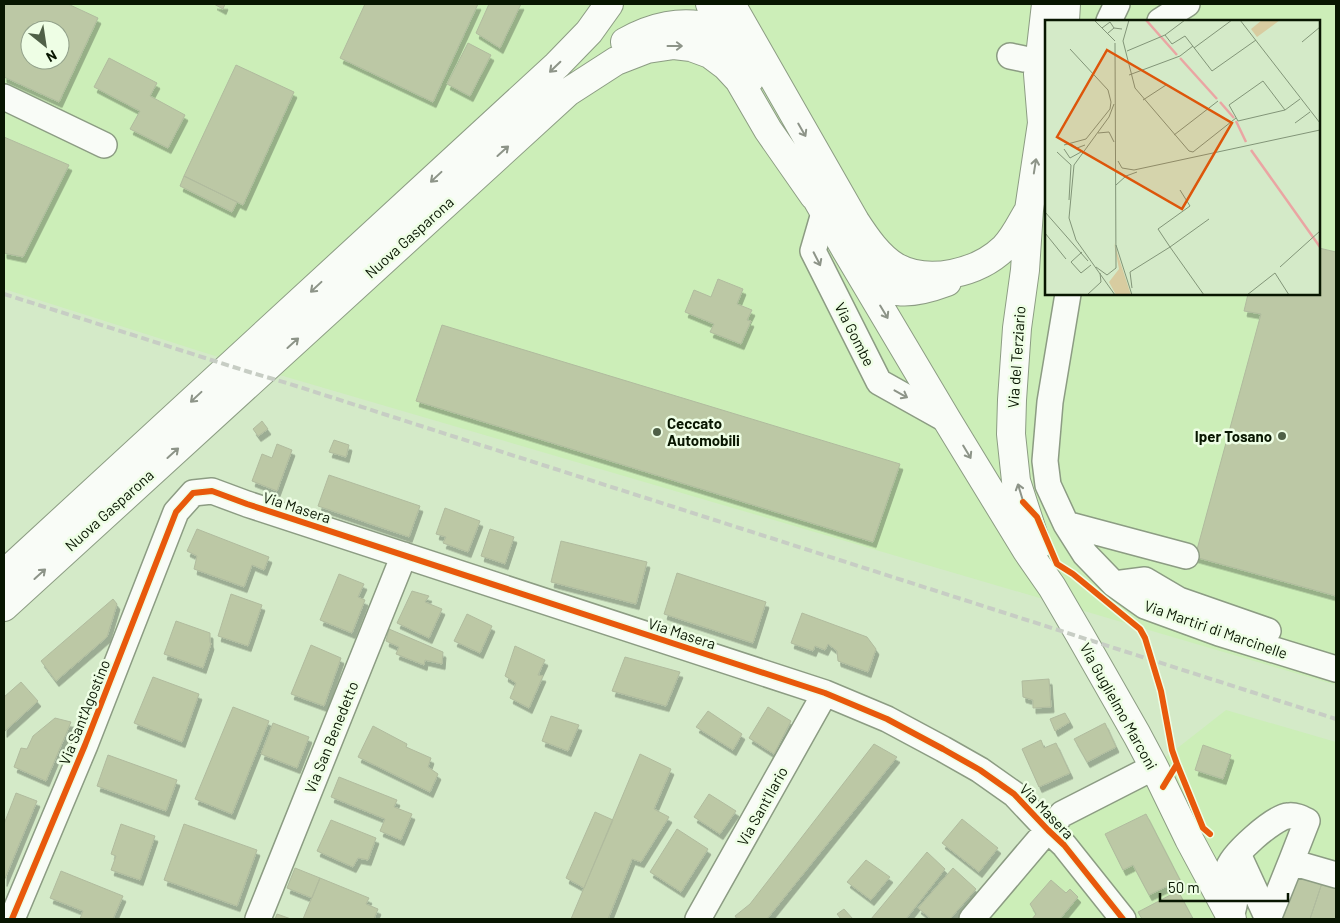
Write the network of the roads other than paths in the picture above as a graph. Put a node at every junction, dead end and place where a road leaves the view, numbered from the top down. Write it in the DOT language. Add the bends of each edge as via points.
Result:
graph roads {
  1 [pos="608,4"];
  2 [pos="710,4"];
  3 [pos="731,4"];
  4 [pos="1046,4"];
  5 [pos="1066,4"];
  6 [pos="1073,4"];
  7 [pos="1117,4"];
  8 [pos="1187,4"];
  9 [pos="1066,20"];
  10 [pos="1066,20"];
  11 [pos="1110,20"];
  12 [pos="1162,20"];
  13 [pos="723,31"];
  14 [pos="778,87"];
  15 [pos="568,92"];
  16 [pos="4,97"];
  17 [pos="1044,115"];
  18 [pos="104,145"];
  19 [pos="819,204"];
  20 [pos="1029,210"];
  21 [pos="982,264"];
  22 [pos="859,270"];
  23 [pos="1068,295"];
  24 [pos="948,420"];
  25 [pos="176,512"];
  26 [pos="1066,524"];
  27 [pos="404,555"];
  28 [pos="1186,556"];
  29 [pos="4,574"];
  30 [pos="1114,584"];
  31 [pos="1052,587"];
  32 [pos="4,607"];
  33 [pos="1075,627"];
  34 [pos="1336,652"];
  35 [pos="1336,669"];
  36 [pos="825,693"];
  37 [pos="1154,766"];
  38 [pos="1048,830"];
  39 [pos="1189,840"];
  40 [pos="1234,857"];
  41 [pos="1290,862"];
  42 [pos="1336,875"];
  43 [pos="10,912"];
  44 [pos="698,918"];
  45 [pos="258,919"];
  46 [pos="972,919"];
  47 [pos="1123,919"];
  48 [pos="1231,919"];
  49 [pos="1268,919"];
  1 -- 29 [label="main road, Nuova Gasparona, one-way" via="589,32 550,72"];
  2 -- 13 [label="main road, Via Gombe"];
  3 -- 14 [label="main road"];
  4 -- 17 [label="main road, Via del Terziario" via="1038,74"];
  5 -- 9 [label="main road"];
  6 -- 10 [label="street"];
  7 -- 11 [label="street"];
  8 -- 12 [label="street"];
  13 -- 14 [label="main road"];
  13 -- 15 [label="main road" via="681,24 660,27 609,52"];
  13 -- 19 [label="main road, Via Gombe"];
  14 -- 21 [label="main road, one-way" via="855,221 887,260 896,267 921,275 938,276"];
  15 -- 19 [label="main road, Nuova Gasparona, one-way" via="616,61 647,49 674,45 710,54 738,80"];
  32 -- 15 [label="main road, Nuova Gasparona, one-way"];
  16 -- 18 [label="street"];
  20 -- 17 [label="main road, Via del Terziario, one-way"];
  19 -- 22 [label="main road, Via Gombe"];
  19 -- 24 [label="street, Via Gombe, one-way" via="813,251 879,382"];
  20 -- 21 [label="main road" via="1003,249"];
  31 -- 20 [label="main road, Via del Terziario, one-way" via="1016,481 1012,434 1017,328"];
  21 -- 22 [label="main road" via="960,277 908,292 879,285"];
  22 -- 24 [label="main road, Via Gombe, one-way"];
  23 -- 26 [label="street, Via Martiri di Marcinelle" via="1050,402 1045,461 1048,485"];
  24 -- 31 [label="main road, Via Gombe, one-way"];
  25 -- 27 [label="street, Via Masera" via="193,493 212,491"];
  25 -- 43 [label="street, Via Sant'Agostino" via="85,745"];
  26 -- 28 [label="street"];
  26 -- 30 [label="street, Via Martiri di Marcinelle" via="1085,554"];
  27 -- 36 [label="street, Via Masera"];
  27 -- 45 [label="street, Via San Benedetto"];
  30 -- 34 [label="street" via="1145,580 1179,600"];
  30 -- 35 [label="street, Via Martiri di Marcinelle" via="1144,606"];
  31 -- 33 [label="main road, Via Gombe"];
  33 -- 37 [label="main road, Via Guglielmo Marconi"];
  36 -- 38 [label="street, Via Masera" via="887,719 980,770 1014,794"];
  36 -- 44 [label="street, Via Sant'Ilario"];
  37 -- 38 [label="street" via="1062,814"];
  37 -- 39 [label="main road, Via Guglielmo Marconi"];
  38 -- 46 [label="street"];
  38 -- 47 [label="street, Via Masera" via="1064,845"];
  39 -- 40 [label="street"];
  39 -- 48 [label="main road, Via Guglielmo Marconi"];
  40 -- 41 [label="street" via="1276,820 1297,816 1307,821"];
  40 -- 48 [label="street" via="1227,870 1235,897"];
  40 -- 49 [label="street"];
  41 -- 42 [label="street"];
  41 -- 49 [label="street"];
}
